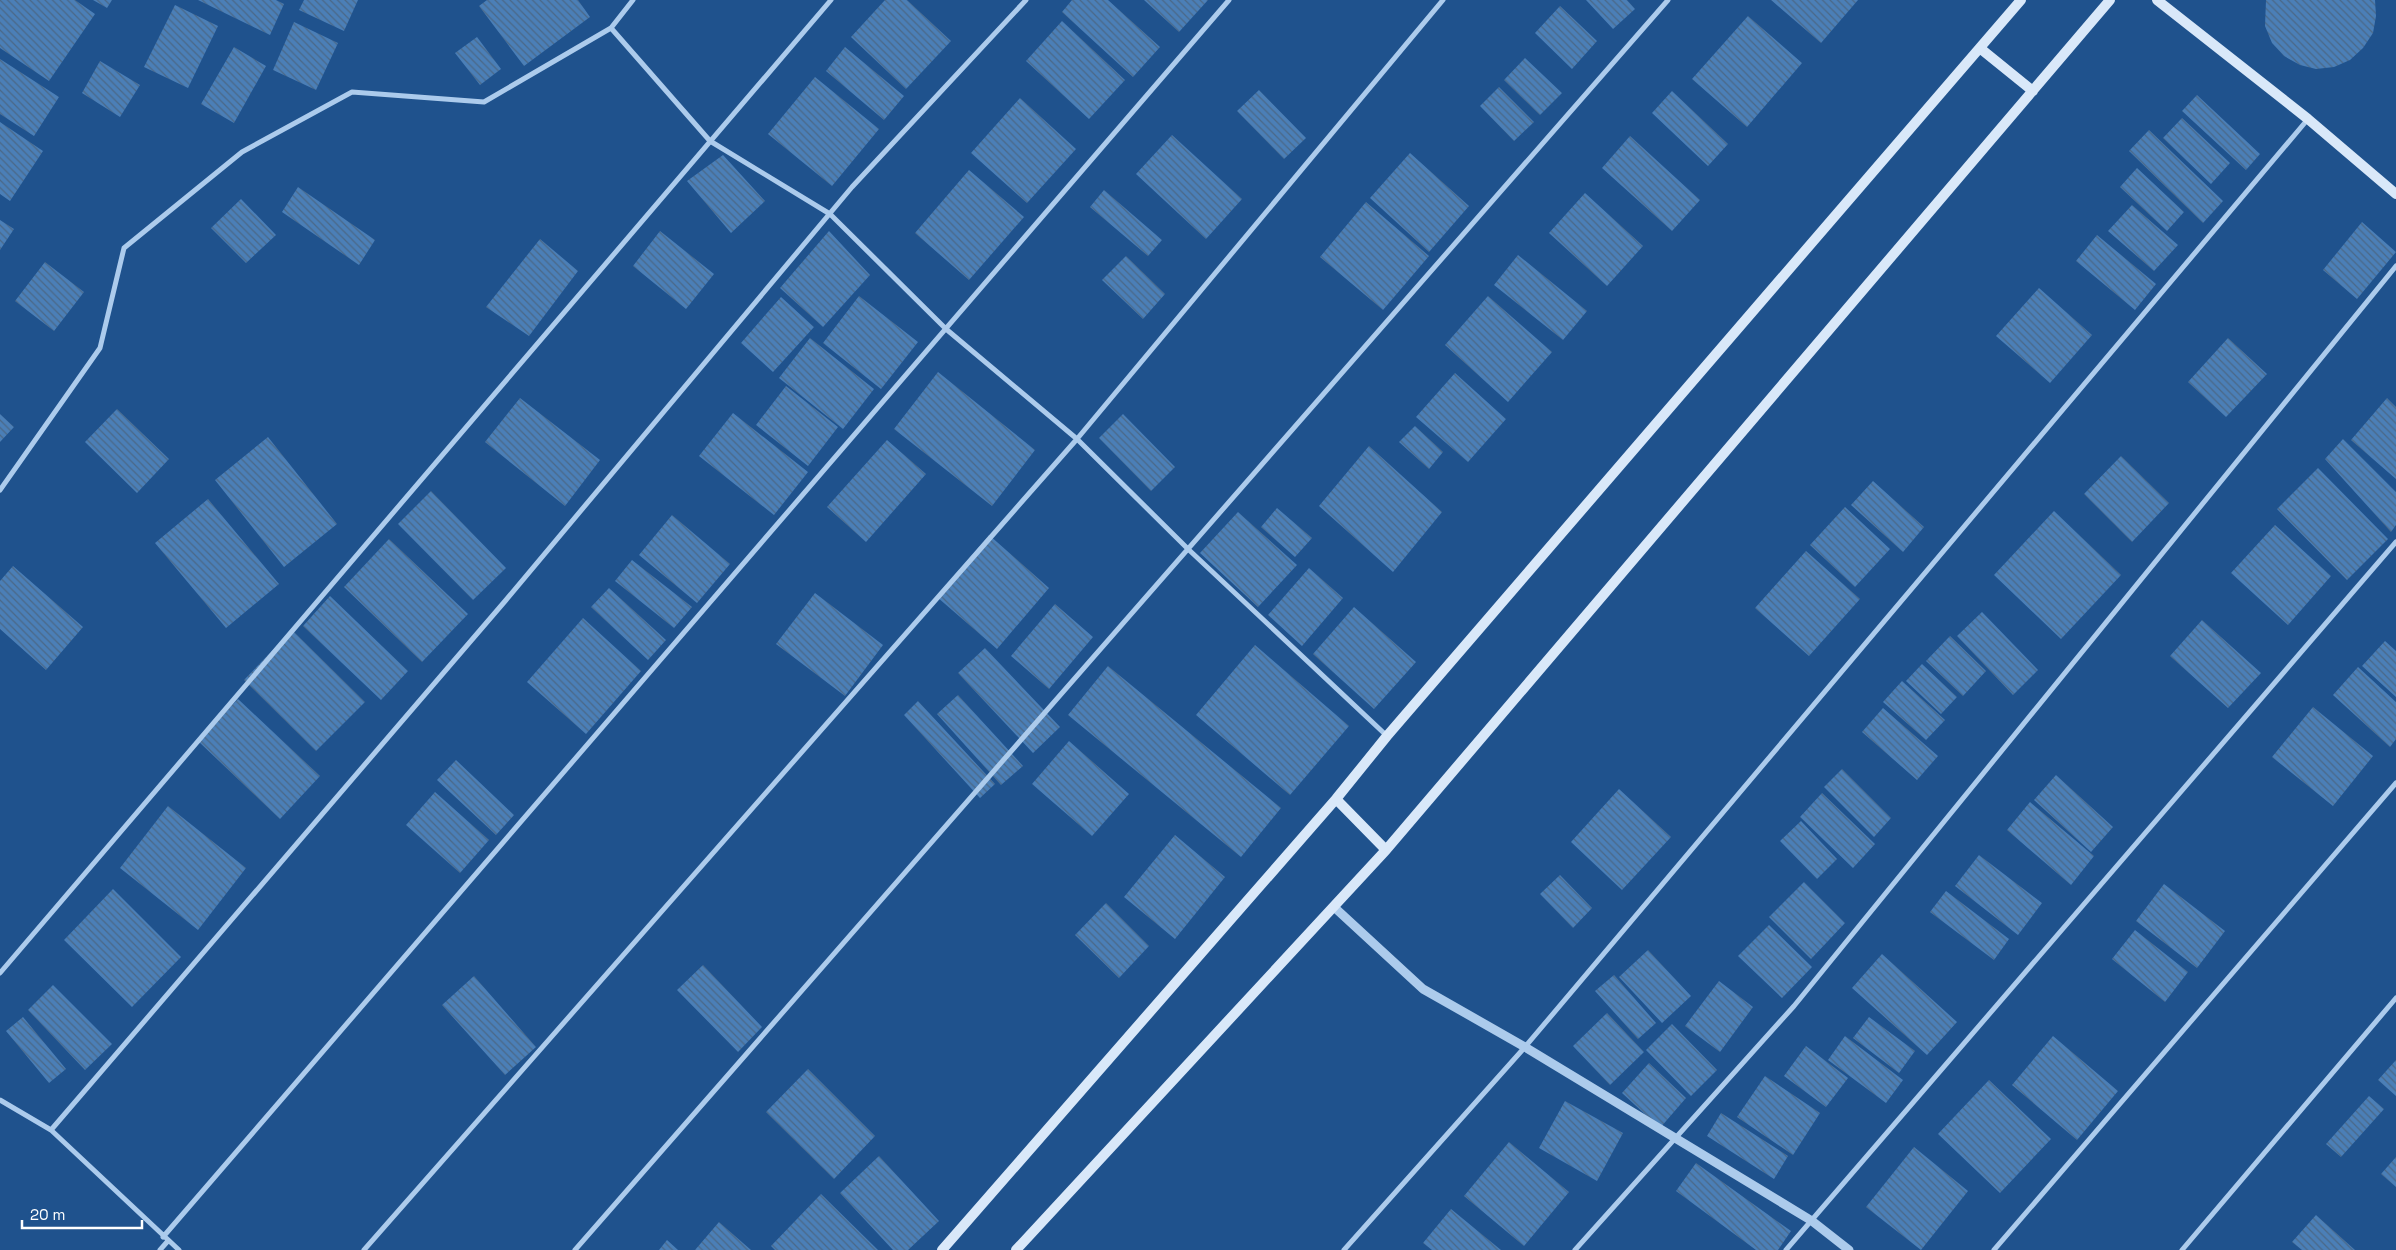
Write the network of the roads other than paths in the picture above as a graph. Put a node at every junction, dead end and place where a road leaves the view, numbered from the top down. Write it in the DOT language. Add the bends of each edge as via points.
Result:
graph roads {
  1 [pos="633,0"];
  2 [pos="831,0"];
  3 [pos="1026,0"];
  4 [pos="1229,0"];
  5 [pos="1443,0"];
  6 [pos="1668,0"];
  7 [pos="2021,0"];
  8 [pos="2110,0"];
  9 [pos="2157,0"];
  10 [pos="610,28"];
  11 [pos="1981,48"];
  12 [pos="2033,92"];
  13 [pos="2308,119"];
  14 [pos="710,142"];
  15 [pos="2396,194"];
  16 [pos="830,214"];
  17 [pos="2396,266"];
  18 [pos="946,328"];
  19 [pos="1077,439"];
  20 [pos="0,490"];
  21 [pos="2396,542"];
  22 [pos="1188,549"];
  23 [pos="1387,736"];
  24 [pos="2396,783"];
  25 [pos="1336,799"];
  26 [pos="1386,850"];
  27 [pos="1334,907"];
  28 [pos="0,973"];
  29 [pos="2396,998"];
  30 [pos="1525,1047"];
  31 [pos="0,1100"];
  32 [pos="51,1130"];
  33 [pos="1674,1138"];
  34 [pos="1812,1221"];
  35 [pos="163,1237"];
  36 [pos="168,1242"];
  37 [pos="160,1250"];
  38 [pos="178,1250"];
  39 [pos="364,1250"];
  40 [pos="575,1250"];
  41 [pos="942,1250"];
  42 [pos="1016,1250"];
  43 [pos="1344,1250"];
  44 [pos="1575,1250"];
  45 [pos="1786,1250"];
  46 [pos="1849,1250"];
  47 [pos="1994,1250"];
  48 [pos="2182,1250"];
  1 -- 10 [label="street"];
  2 -- 14 [label="street"];
  3 -- 16 [label="street"];
  4 -- 18 [label="street"];
  5 -- 19 [label="street"];
  6 -- 22 [label="street"];
  7 -- 11 [label="main road"];
  8 -- 12 [label="main road"];
  9 -- 13 [label="main road"];
  10 -- 14 [label="street"];
  10 -- 20 [label="street" via="484,102 352,92 242,152 124,248 100,348"];
  11 -- 12 [label="main road"];
  11 -- 23 [label="main road"];
  12 -- 26 [label="main road"];
  13 -- 15 [label="main road"];
  13 -- 30 [label="street"];
  14 -- 16 [label="street"];
  14 -- 28 [label="street"];
  16 -- 18 [label="street"];
  16 -- 32 [label="street" via="506,600"];
  17 -- 33 [label="street" via="1794,1006"];
  18 -- 19 [label="street"];
  18 -- 35 [label="street"];
  19 -- 22 [label="street"];
  19 -- 39 [label="street"];
  21 -- 34 [label="street"];
  22 -- 23 [label="street"];
  22 -- 40 [label="street"];
  23 -- 25 [label="main road"];
  24 -- 47 [label="street"];
  25 -- 26 [label="main road"];
  25 -- 41 [label="main road"];
  26 -- 27 [label="main road"];
  27 -- 30 [label="street" via="1423,989"];
  27 -- 42 [label="main road"];
  29 -- 48 [label="street"];
  30 -- 33 [label="street"];
  30 -- 43 [label="street"];
  31 -- 32 [label="street"];
  32 -- 35 [label="street"];
  33 -- 34 [label="street"];
  33 -- 44 [label="street"];
  34 -- 45 [label="street"];
  34 -- 46 [label="street"];
  35 -- 36 [label="street"];
  36 -- 37 [label="street"];
  36 -- 38 [label="street"];
}
